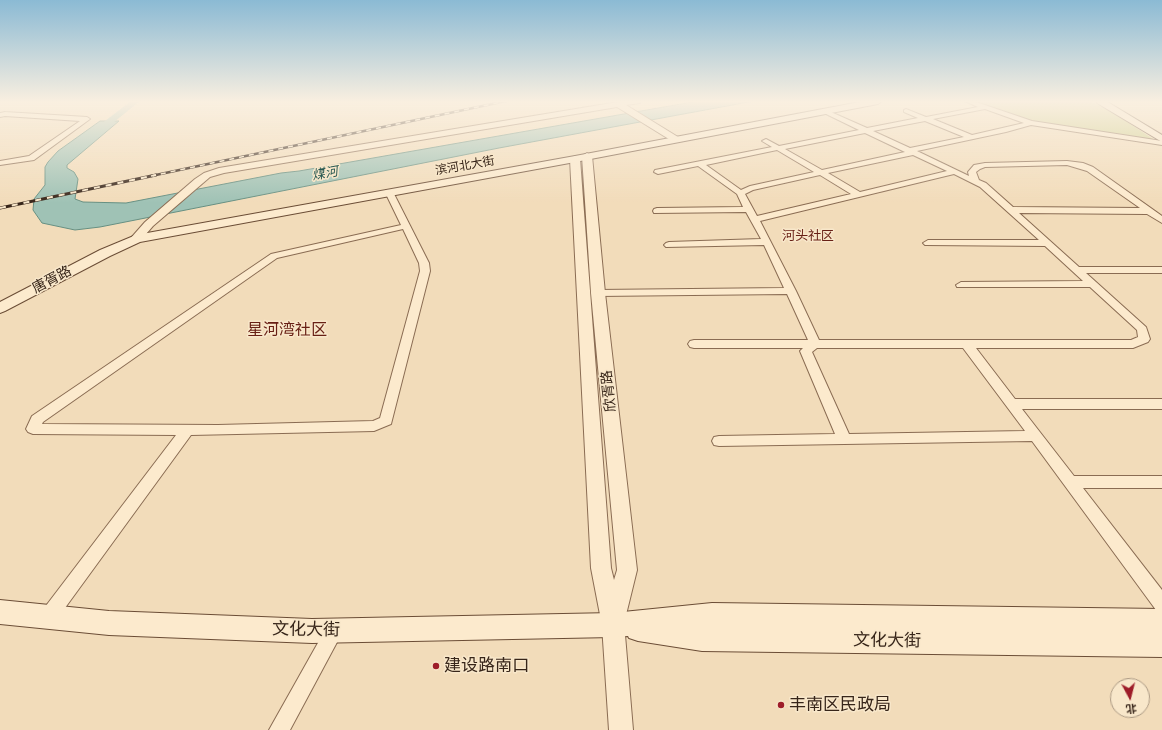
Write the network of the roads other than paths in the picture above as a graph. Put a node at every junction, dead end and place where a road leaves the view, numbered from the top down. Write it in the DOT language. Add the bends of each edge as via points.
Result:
graph roads {
  1 [pos="64,135"];
  2 [pos="432,135"];
  3 [pos="669,135"];
  4 [pos="696,135"];
  5 [pos="840,135"];
  6 [pos="875,135"];
  7 [pos="966,135"];
  8 [pos="981,135"];
  9 [pos="1110,135"];
  10 [pos="971,137"];
  11 [pos="675,139"];
  12 [pos="766,141"];
  13 [pos="1162,143"];
  14 [pos="777,148"];
  15 [pos="910,152"];
  16 [pos="581,157"];
  17 [pos="0,163"];
  18 [pos="700,164"];
  19 [pos="658,172"];
  20 [pos="953,172"];
  21 [pos="821,173"];
  22 [pos="975,181"];
  23 [pos="389,192"];
  24 [pos="740,193"];
  25 [pos="858,194"];
  26 [pos="750,209"];
  27 [pos="1011,210"];
  28 [pos="657,211"];
  29 [pos="1150,211"];
  30 [pos="755,218"];
  31 [pos="1162,220"];
  32 [pos="406,226"];
  33 [pos="136,239"];
  34 [pos="767,242"];
  35 [pos="928,243"];
  36 [pos="1047,243"];
  37 [pos="669,245"];
  38 [pos="105,253"];
  39 [pos="1077,270"];
  40 [pos="1162,270"];
  41 [pos="1092,284"];
  42 [pos="962,285"];
  43 [pos="791,291"];
  44 [pos="598,292"];
  45 [pos="0,308"];
  46 [pos="815,343"];
  47 [pos="966,343"];
  48 [pos="694,344"];
  49 [pos="1012,404"];
  50 [pos="1162,404"];
  51 [pos="187,430"];
  52 [pos="1036,436"];
  53 [pos="844,439"];
  54 [pos="719,441"];
  55 [pos="1070,482"];
  56 [pos="1162,482"];
  57 [pos="1162,604"];
  58 [pos="0,612"];
  59 [pos="48,617"];
  60 [pos="1162,621"];
  61 [pos="613,624"];
  62 [pos="334,631"];
  63 [pos="1162,644"];
  64 [pos="279,730"];
  65 [pos="621,730"];
  1 -- 17 [label="street" via="31,158"];
  2 -- 33 [label="street" via="222,170 207,175 149,224"];
  3 -- 11 [label="street"];
  4 -- 11 [label="main road, 滨河北大街"];
  5 -- 14 [label="street"];
  6 -- 15 [label="street"];
  7 -- 10 [label="street"];
  8 -- 10 [label="street"];
  9 -- 13 [label="street"];
  10 -- 15 [label="street"];
  11 -- 16 [label="main road, 滨河北大街"];
  12 -- 14 [label="street"];
  14 -- 18 [label="street"];
  14 -- 21 [label="street"];
  15 -- 20 [label="street"];
  15 -- 21 [label="street"];
  16 -- 23 [label="main road, 滨河北大街"];
  16 -- 44 [label="street, 欣胥路"];
  16 -- 61 [label="street, 欣胥路" via="601,568"];
  18 -- 19 [label="street"];
  18 -- 24 [label="street"];
  20 -- 22 [label="street"];
  20 -- 25 [label="street"];
  21 -- 24 [label="street" via="750,188"];
  21 -- 25 [label="street"];
  22 -- 27 [label="street"];
  22 -- 29 [label="street" via="972,172 985,164 1080,165 1090,169"];
  23 -- 32 [label="street"];
  23 -- 33 [label="main road, 滨河北大街"];
  24 -- 26 [label="street"];
  25 -- 30 [label="street"];
  26 -- 28 [label="street"];
  26 -- 30 [label="street"];
  27 -- 29 [label="street"];
  27 -- 36 [label="street"];
  29 -- 31 [label="street"];
  30 -- 34 [label="street"];
  32 -- 51 [label="street" via="424,263 425,271 386,421 374,426"];
  32 -- 51 [label="street" via="274,256 37,419 33,429"];
  33 -- 38 [label="main road, 滨河北大街"];
  34 -- 37 [label="street"];
  34 -- 43 [label="street"];
  35 -- 36 [label="street"];
  36 -- 39 [label="street"];
  38 -- 45 [label="main road, 唐胥路"];
  39 -- 40 [label="street"];
  39 -- 41 [label="street"];
  41 -- 42 [label="street"];
  41 -- 47 [label="street" via="1142,329 1144,338 1133,344"];
  43 -- 44 [label="street"];
  43 -- 46 [label="street"];
  44 -- 61 [label="street, 欣胥路" via="627,570"];
  46 -- 47 [label="street"];
  46 -- 48 [label="street"];
  46 -- 53 [label="street" via="806,352"];
  47 -- 49 [label="street"];
  49 -- 50 [label="street"];
  49 -- 52 [label="street"];
  51 -- 59 [label="street"];
  52 -- 53 [label="street"];
  52 -- 55 [label="street"];
  53 -- 54 [label="street"];
  55 -- 56 [label="street"];
  55 -- 57 [label="street"];
  58 -- 59 [label="main road, 文化大街"];
  59 -- 62 [label="main road, 文化大街" via="109,623"];
  60 -- 61 [label="main road, 文化大街" via="712,615"];
  61 -- 62 [label="main road, 文化大街"];
  61 -- 63 [label="main road, 文化大街" via="702,638"];
  61 -- 65 [label="street, 欣胥路"];
  62 -- 64 [label="street"];
}
